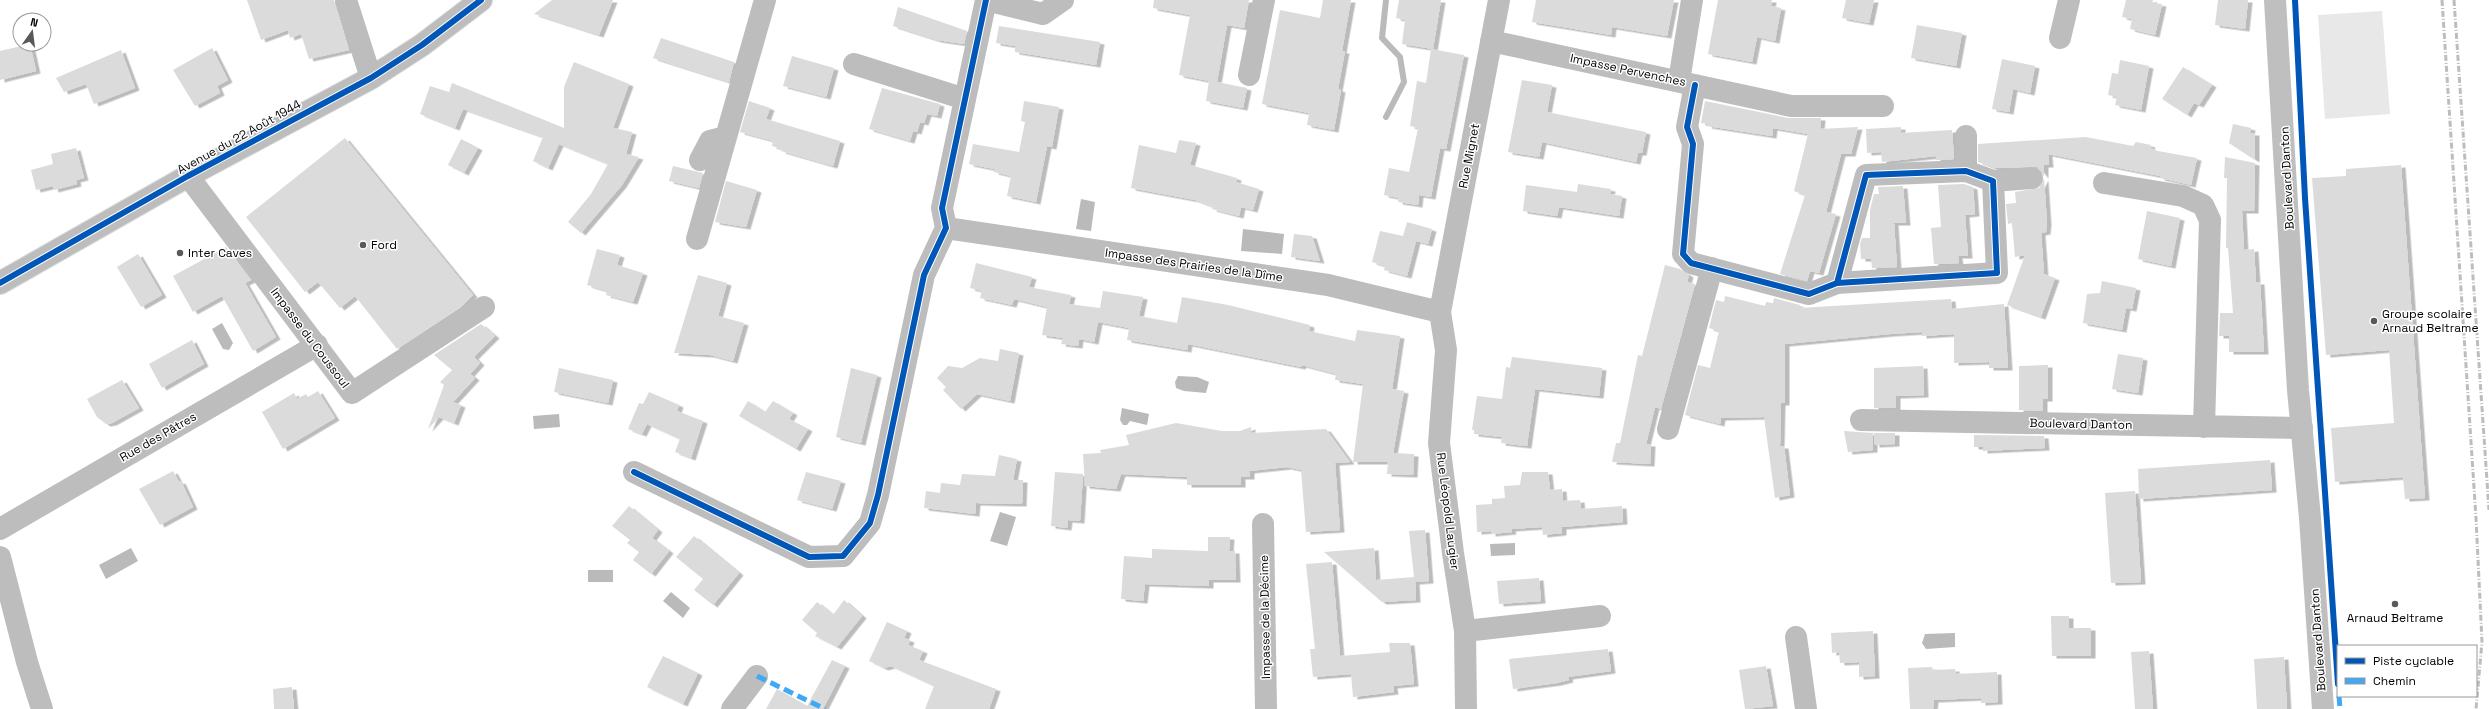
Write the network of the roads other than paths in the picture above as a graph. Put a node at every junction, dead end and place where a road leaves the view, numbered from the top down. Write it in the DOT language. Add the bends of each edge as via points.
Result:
graph roads {
  1 [pos="346,0"];
  2 [pos="481,0"];
  3 [pos="765,0"];
  4 [pos="986,0"];
  5 [pos="1063,0"];
  6 [pos="1264,0"];
  7 [pos="1499,0"];
  8 [pos="1692,0"];
  9 [pos="2069,0"];
  10 [pos="2275,0"];
  11 [pos="2060,38"];
  12 [pos="1491,41"];
  13 [pos="854,64"];
  14 [pos="1249,76"];
  15 [pos="371,78"];
  16 [pos="1687,83"];
  17 [pos="965,99"];
  18 [pos="1883,106"];
  19 [pos="1966,136"];
  20 [pos="726,137"];
  21 [pos="700,160"];
  22 [pos="1966,171"];
  23 [pos="188,176"];
  24 [pos="2032,178"];
  25 [pos="1992,181"];
  26 [pos="2104,183"];
  27 [pos="946,228"];
  28 [pos="697,239"];
  29 [pos="1712,268"];
  30 [pos="0,282"];
  31 [pos="1838,283"];
  32 [pos="484,307"];
  33 [pos="1440,312"];
  34 [pos="317,345"];
  35 [pos="1861,420"];
  36 [pos="2204,427"];
  37 [pos="2302,428"];
  38 [pos="1668,429"];
  39 [pos="634,472"];
  40 [pos="1263,524"];
  41 [pos="0,529"];
  42 [pos="0,557"];
  43 [pos="1600,616"];
  44 [pos="1465,631"];
  45 [pos="1796,637"];
  46 [pos="757,676"];
  47 [pos="42,709"];
  48 [pos="732,709"];
  49 [pos="1266,709"];
  50 [pos="1466,709"];
  51 [pos="1806,709"];
  52 [pos="2323,709"];
  1 -- 15 [label="street"];
  2 -- 15 [label="street, Avenue du 22 Août 1944" via="422,45"];
  3 -- 20 [label="street"];
  4 -- 5 [label="street" via="1043,14"];
  4 -- 17 [label="street"];
  6 -- 14 [label="street"];
  7 -- 12 [label="street, Rue Mignet"];
  8 -- 16 [label="street"];
  9 -- 11 [label="street"];
  10 -- 37 [label="main road, Boulevard Danton"];
  12 -- 16 [label="street, Impasse Pervenches"];
  12 -- 33 [label="street, Rue Mignet"];
  13 -- 17 [label="street"];
  15 -- 23 [label="street, Avenue du 22 Août 1944"];
  16 -- 18 [label="street, Impasse Pervenches" via="1791,106"];
  16 -- 29 [label="street" via="1687,127 1693,144 1683,254 1691,263"];
  17 -- 27 [label="street" via="942,208"];
  19 -- 22 [label="street"];
  20 -- 21 [label="street" via="710,141"];
  20 -- 28 [label="street"];
  22 -- 25 [label="street"];
  22 -- 31 [label="street" via="1866,175"];
  23 -- 30 [label="street, Avenue du 22 Août 1944"];
  23 -- 34 [label="street, Impasse du Coussoul"];
  24 -- 25 [label="street"];
  25 -- 31 [label="street" via="1997,273"];
  26 -- 36 [label="street" via="2183,196 2203,205 2210,220"];
  27 -- 33 [label="street, Impasse des Prairies de la Dîme" via="1328,285"];
  27 -- 39 [label="street" via="924,275 870,524 843,556 809,558"];
  29 -- 31 [label="street" via="1809,294"];
  29 -- 38 [label="street"];
  32 -- 34 [label="street, Impasse du Coussoul" via="352,393"];
  33 -- 44 [label="street, Rue Léopold Laugier" via="1446,350 1439,443 1452,553"];
  34 -- 41 [label="street, Rue des Pâtres"];
  35 -- 36 [label="street, Boulevard Danton"];
  36 -- 37 [label="street, Boulevard Danton"];
  37 -- 52 [label="main road, Boulevard Danton"];
  40 -- 49 [label="street, Impasse de la Décime"];
  42 -- 47 [label="street"];
  43 -- 44 [label="street"];
  44 -- 50 [label="street, Rue Léopold Laugier"];
  45 -- 51 [label="street"];
  46 -- 48 [label="street"];
}
